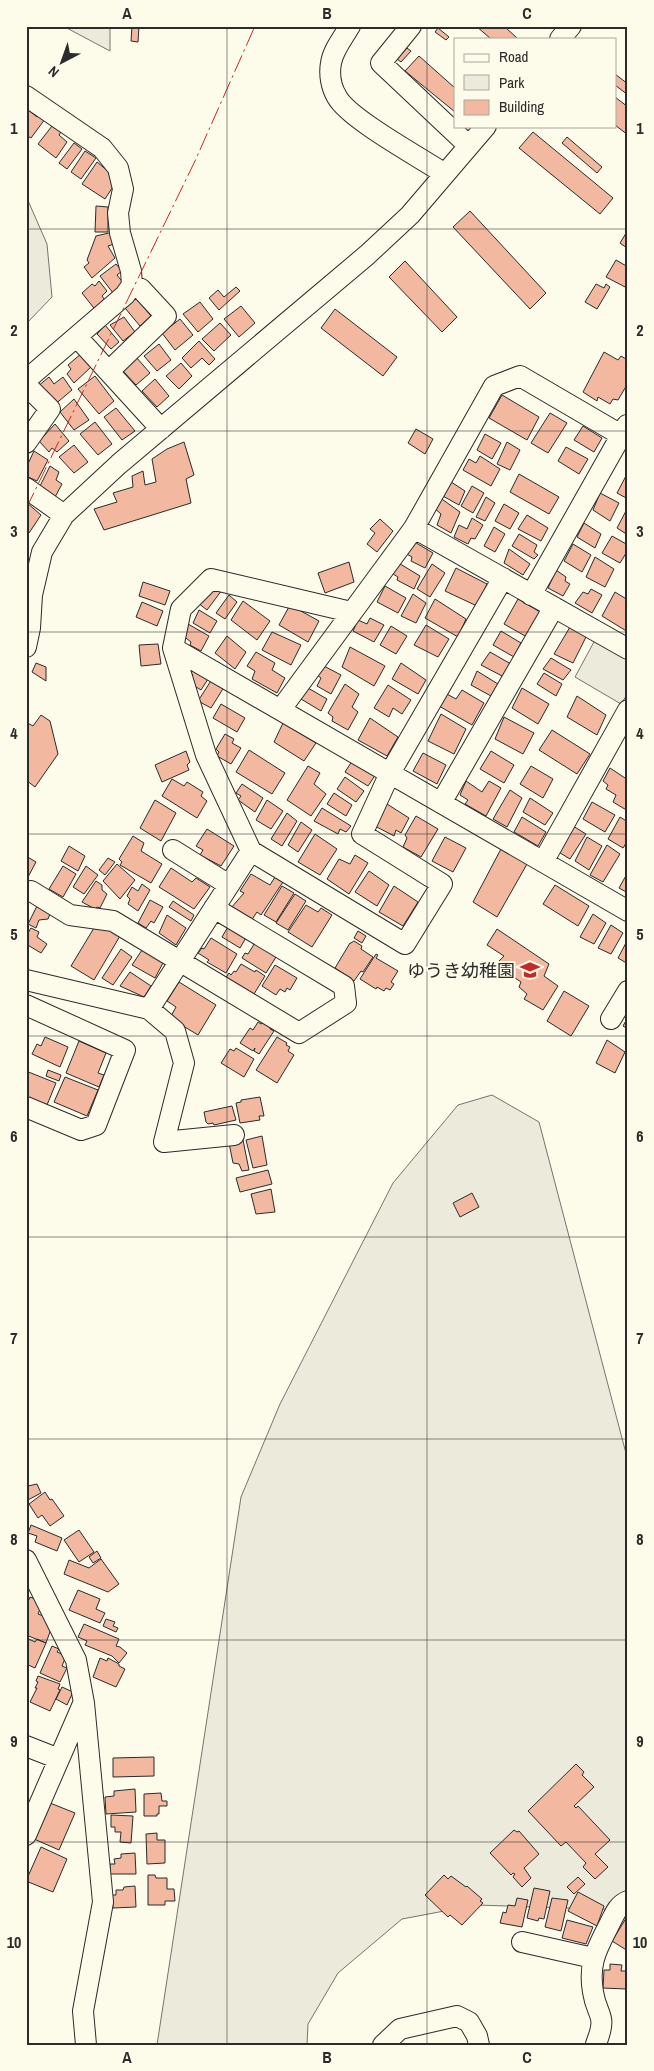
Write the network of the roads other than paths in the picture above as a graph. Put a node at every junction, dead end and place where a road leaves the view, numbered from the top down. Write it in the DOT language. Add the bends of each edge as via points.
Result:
graph roads {
  1 [pos="350,26"];
  2 [pos="410,26"];
  3 [pos="571,26"];
  4 [pos="561,38"];
  5 [pos="26,96"];
  6 [pos="484,128"];
  7 [pos="469,146"];
  8 [pos="445,174"];
  9 [pos="132,285"];
  10 [pos="77,337"];
  11 [pos="109,371"];
  12 [pos="26,380"];
  13 [pos="26,385"];
  14 [pos="161,428"];
  15 [pos="624,429"];
  16 [pos="26,444"];
  17 [pos="26,488"];
  18 [pos="64,515"];
  19 [pos="414,528"];
  20 [pos="503,578"];
  21 [pos="531,595"];
  22 [pos="554,607"];
  23 [pos="351,612"];
  24 [pos="28,633"];
  25 [pos="173,648"];
  26 [pos="628,649"];
  27 [pos="281,709"];
  28 [pos="628,710"];
  29 [pos="390,773"];
  30 [pos="441,803"];
  31 [pos="173,850"];
  32 [pos="251,851"];
  33 [pos="543,862"];
  34 [pos="229,885"];
  35 [pos="31,891"];
  36 [pos="214,908"];
  37 [pos="628,911"];
  38 [pos="180,961"];
  39 [pos="26,980"];
  40 [pos="628,990"];
  41 [pos="26,1005"];
  42 [pos="149,1009"];
  43 [pos="611,1019"];
  44 [pos="26,1107"];
  45 [pos="234,1135"];
  46 [pos="28,1572"];
  47 [pos="84,1702"];
  48 [pos="26,1746"];
  49 [pos="59,1759"];
  50 [pos="26,1836"];
  51 [pos="628,1901"];
  52 [pos="522,1942"];
  53 [pos="593,1958"];
  54 [pos="597,2044"];
  55 [pos="86,2045"];
  56 [pos="383,2045"];
  57 [pos="479,2045"];
  1 -- 8 [label="street" via="331,63 331,81 337,98 352,114"];
  2 -- 7 [label="street" via="381,63"];
  3 -- 4 [label="street"];
  5 -- 9 [label="street" via="102,148 118,168 123,189 118,213 120,233 132,271"];
  6 -- 7 [label="street"];
  7 -- 8 [label="street"];
  8 -- 14 [label="street" via="410,215 367,255"];
  9 -- 10 [label="street" via="126,295"];
  9 -- 11 [label="street" via="141,288 166,316"];
  10 -- 11 [label="street"];
  10 -- 12 [label="street"];
  11 -- 14 [label="street"];
  13 -- 16 [label="street" via="50,409"];
  14 -- 18 [label="street"];
  15 -- 19 [label="street" via="520,376 494,386"];
  15 -- 21 [label="street"];
  17 -- 18 [label="street"];
  18 -- 24 [label="street" via="42,552 32,595"];
  19 -- 20 [label="street"];
  19 -- 23 [label="street"];
  20 -- 21 [label="street"];
  20 -- 29 [label="street"];
  21 -- 22 [label="street"];
  22 -- 26 [label="street"];
  22 -- 30 [label="street"];
  23 -- 25 [label="street" via="211,579 181,609"];
  23 -- 27 [label="street"];
  25 -- 27 [label="street"];
  25 -- 32 [label="street" via="206,754"];
  27 -- 29 [label="street"];
  28 -- 33 [label="street"];
  29 -- 30 [label="street"];
  29 -- 32 [label="street" via="362,834 442,884 405,944"];
  30 -- 33 [label="street"];
  31 -- 34 [label="street"];
  32 -- 34 [label="street"];
  33 -- 37 [label="street"];
  34 -- 36 [label="street"];
  35 -- 38 [label="street" via="70,915 113,921"];
  36 -- 38 [label="street"];
  36 -- 38 [label="street" via="344,986 346,1003 299,1034"];
  38 -- 42 [label="street"];
  39 -- 42 [label="street"];
  40 -- 43 [label="street"];
  41 -- 44 [label="street" via="125,1050 96,1125 81,1130"];
  42 -- 45 [label="street" via="175,1031 184,1063 164,1142"];
  46 -- 47 [label="street" via="76,1660"];
  47 -- 49 [label="street"];
  47 -- 55 [label="street" via="104,1902 83,2011"];
  48 -- 49 [label="street"];
  49 -- 50 [label="street"];
  51 -- 53 [label="street" via="619,1907"];
  52 -- 53 [label="street"];
  53 -- 54 [label="street" via="592,1992 602,2018"];
  56 -- 57 [label="street" via="400,2029 457,2016 469,2022"];
}
